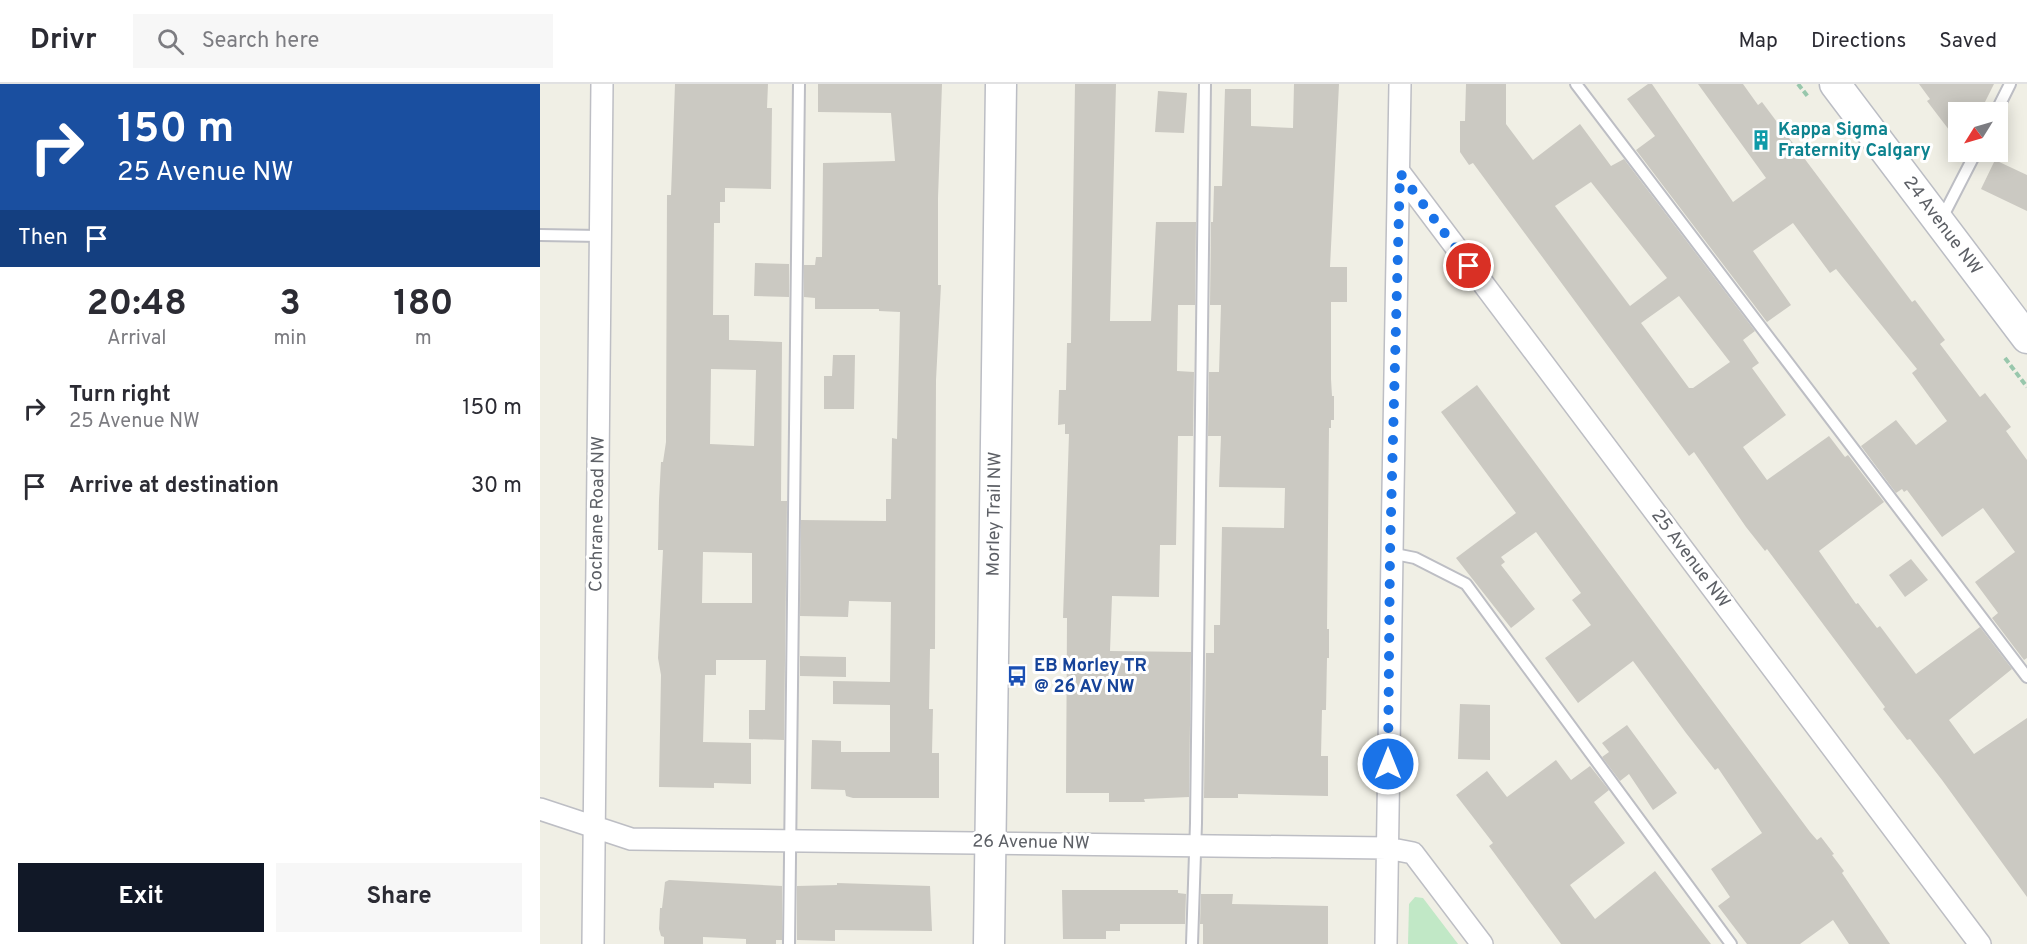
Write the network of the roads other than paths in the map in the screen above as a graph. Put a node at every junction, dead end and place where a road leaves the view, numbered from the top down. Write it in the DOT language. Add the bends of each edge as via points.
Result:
graph roads {
  1 [pos="602,84"];
  2 [pos="799,84"];
  3 [pos="1001,84"];
  4 [pos="1205,84"];
  5 [pos="1400,84"];
  6 [pos="1576,84"];
  7 [pos="1835,84"];
  8 [pos="2010,84"];
  9 [pos="2001,102"];
  10 [pos="1971,162"];
  11 [pos="1400,173"];
  12 [pos="1940,223"];
  13 [pos="540,235"];
  14 [pos="600,236"];
  15 [pos="2027,339"];
  16 [pos="1390,553"];
  17 [pos="2027,677"];
  18 [pos="540,809"];
  19 [pos="595,827"];
  20 [pos="791,842"];
  21 [pos="990,842"];
  22 [pos="1194,845"];
  23 [pos="1387,848"];
  24 [pos="593,944"];
  25 [pos="789,944"];
  26 [pos="989,944"];
  27 [pos="1192,944"];
  28 [pos="1386,944"];
  29 [pos="1482,944"];
  30 [pos="1731,944"];
  31 [pos="1980,944"];
  1 -- 14 [label="street, Cochrane Road NW"];
  2 -- 20 [label="lane"];
  3 -- 21 [label="street, Morley Trail NW"];
  4 -- 22 [label="lane"];
  5 -- 11 [label="street"];
  6 -- 17 [label="lane"];
  7 -- 12 [label="street, 24 Avenue NW"];
  8 -- 9 [label="lane"];
  10 -- 12 [label="lane"];
  11 -- 16 [label="street"];
  11 -- 31 [label="street, 25 Avenue NW"];
  12 -- 15 [label="street, 24 Avenue NW"];
  13 -- 14 [label="lane"];
  14 -- 19 [label="street, Cochrane Road NW"];
  16 -- 23 [label="street"];
  16 -- 30 [label="lane" via="1415,558 1466,584"];
  18 -- 19 [label="street, 26 Avenue NW"];
  19 -- 20 [label="street, 26 Avenue NW" via="631,839"];
  19 -- 24 [label="street, Cochrane Road NW"];
  20 -- 21 [label="street, 26 Avenue NW"];
  20 -- 25 [label="lane"];
  21 -- 22 [label="street, 26 Avenue NW"];
  21 -- 26 [label="street, Morley Trail NW"];
  22 -- 23 [label="street, 26 Avenue NW"];
  22 -- 27 [label="lane"];
  23 -- 28 [label="street"];
  23 -- 29 [label="street, 26 Avenue NW" via="1413,853"];
}
